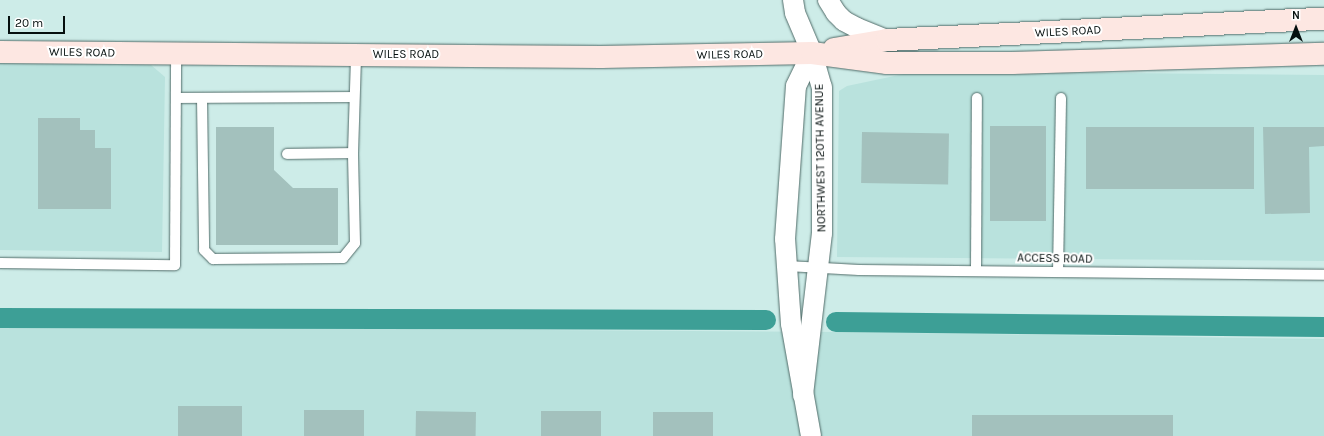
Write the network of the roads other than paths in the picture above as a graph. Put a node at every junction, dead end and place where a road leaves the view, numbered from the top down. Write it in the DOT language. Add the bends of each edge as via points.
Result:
graph roads {
  1 [pos="793,0"];
  2 [pos="828,0"];
  3 [pos="1324,19"];
  4 [pos="887,40"];
  5 [pos="0,52"];
  6 [pos="812,53"];
  7 [pos="176,54"];
  8 [pos="1324,54"];
  9 [pos="356,55"];
  10 [pos="354,97"];
  11 [pos="176,98"];
  12 [pos="202,98"];
  13 [pos="977,98"];
  14 [pos="1061,98"];
  15 [pos="353,153"];
  16 [pos="287,154"];
  17 [pos="0,263"];
  18 [pos="787,266"];
  19 [pos="818,267"];
  20 [pos="976,271"];
  21 [pos="1058,272"];
  22 [pos="1324,275"];
  23 [pos="803,395"];
  24 [pos="811,436"];
  1 -- 6 [label="street" via="797,19"];
  2 -- 4 [label="street" via="844,21"];
  3 -- 4 [label="street, WILES ROAD"];
  4 -- 6 [label="street, WILES ROAD"];
  5 -- 7 [label="street, WILES ROAD"];
  6 -- 8 [label="street, WILES ROAD" via="887,63"];
  6 -- 9 [label="street, WILES ROAD" via="600,57"];
  6 -- 18 [label="street, NORTHWEST 120TH AVENUE" via="796,86 786,226"];
  6 -- 19 [label="street, NORTHWEST 120TH AVENUE" via="822,87 822,233"];
  7 -- 9 [label="street, WILES ROAD"];
  7 -- 11 [label="lane"];
  9 -- 10 [label="lane"];
  10 -- 12 [label="lane"];
  10 -- 15 [label="lane"];
  11 -- 12 [label="lane"];
  11 -- 17 [label="lane" via="176,265"];
  12 -- 15 [label="lane" via="204,250 213,259 343,258 355,244"];
  13 -- 20 [label="lane"];
  14 -- 21 [label="lane"];
  15 -- 16 [label="lane"];
  18 -- 19 [label="lane, ACCESS ROAD"];
  18 -- 23 [label="street, NORTHWEST 120TH AVENUE" via="791,324"];
  19 -- 20 [label="lane, ACCESS ROAD"];
  19 -- 23 [label="street, NORTHWEST 120TH AVENUE"];
  20 -- 21 [label="lane, ACCESS ROAD"];
  21 -- 22 [label="lane, ACCESS ROAD"];
  23 -- 24 [label="street, NORTHWEST 120TH AVENUE"];
}
